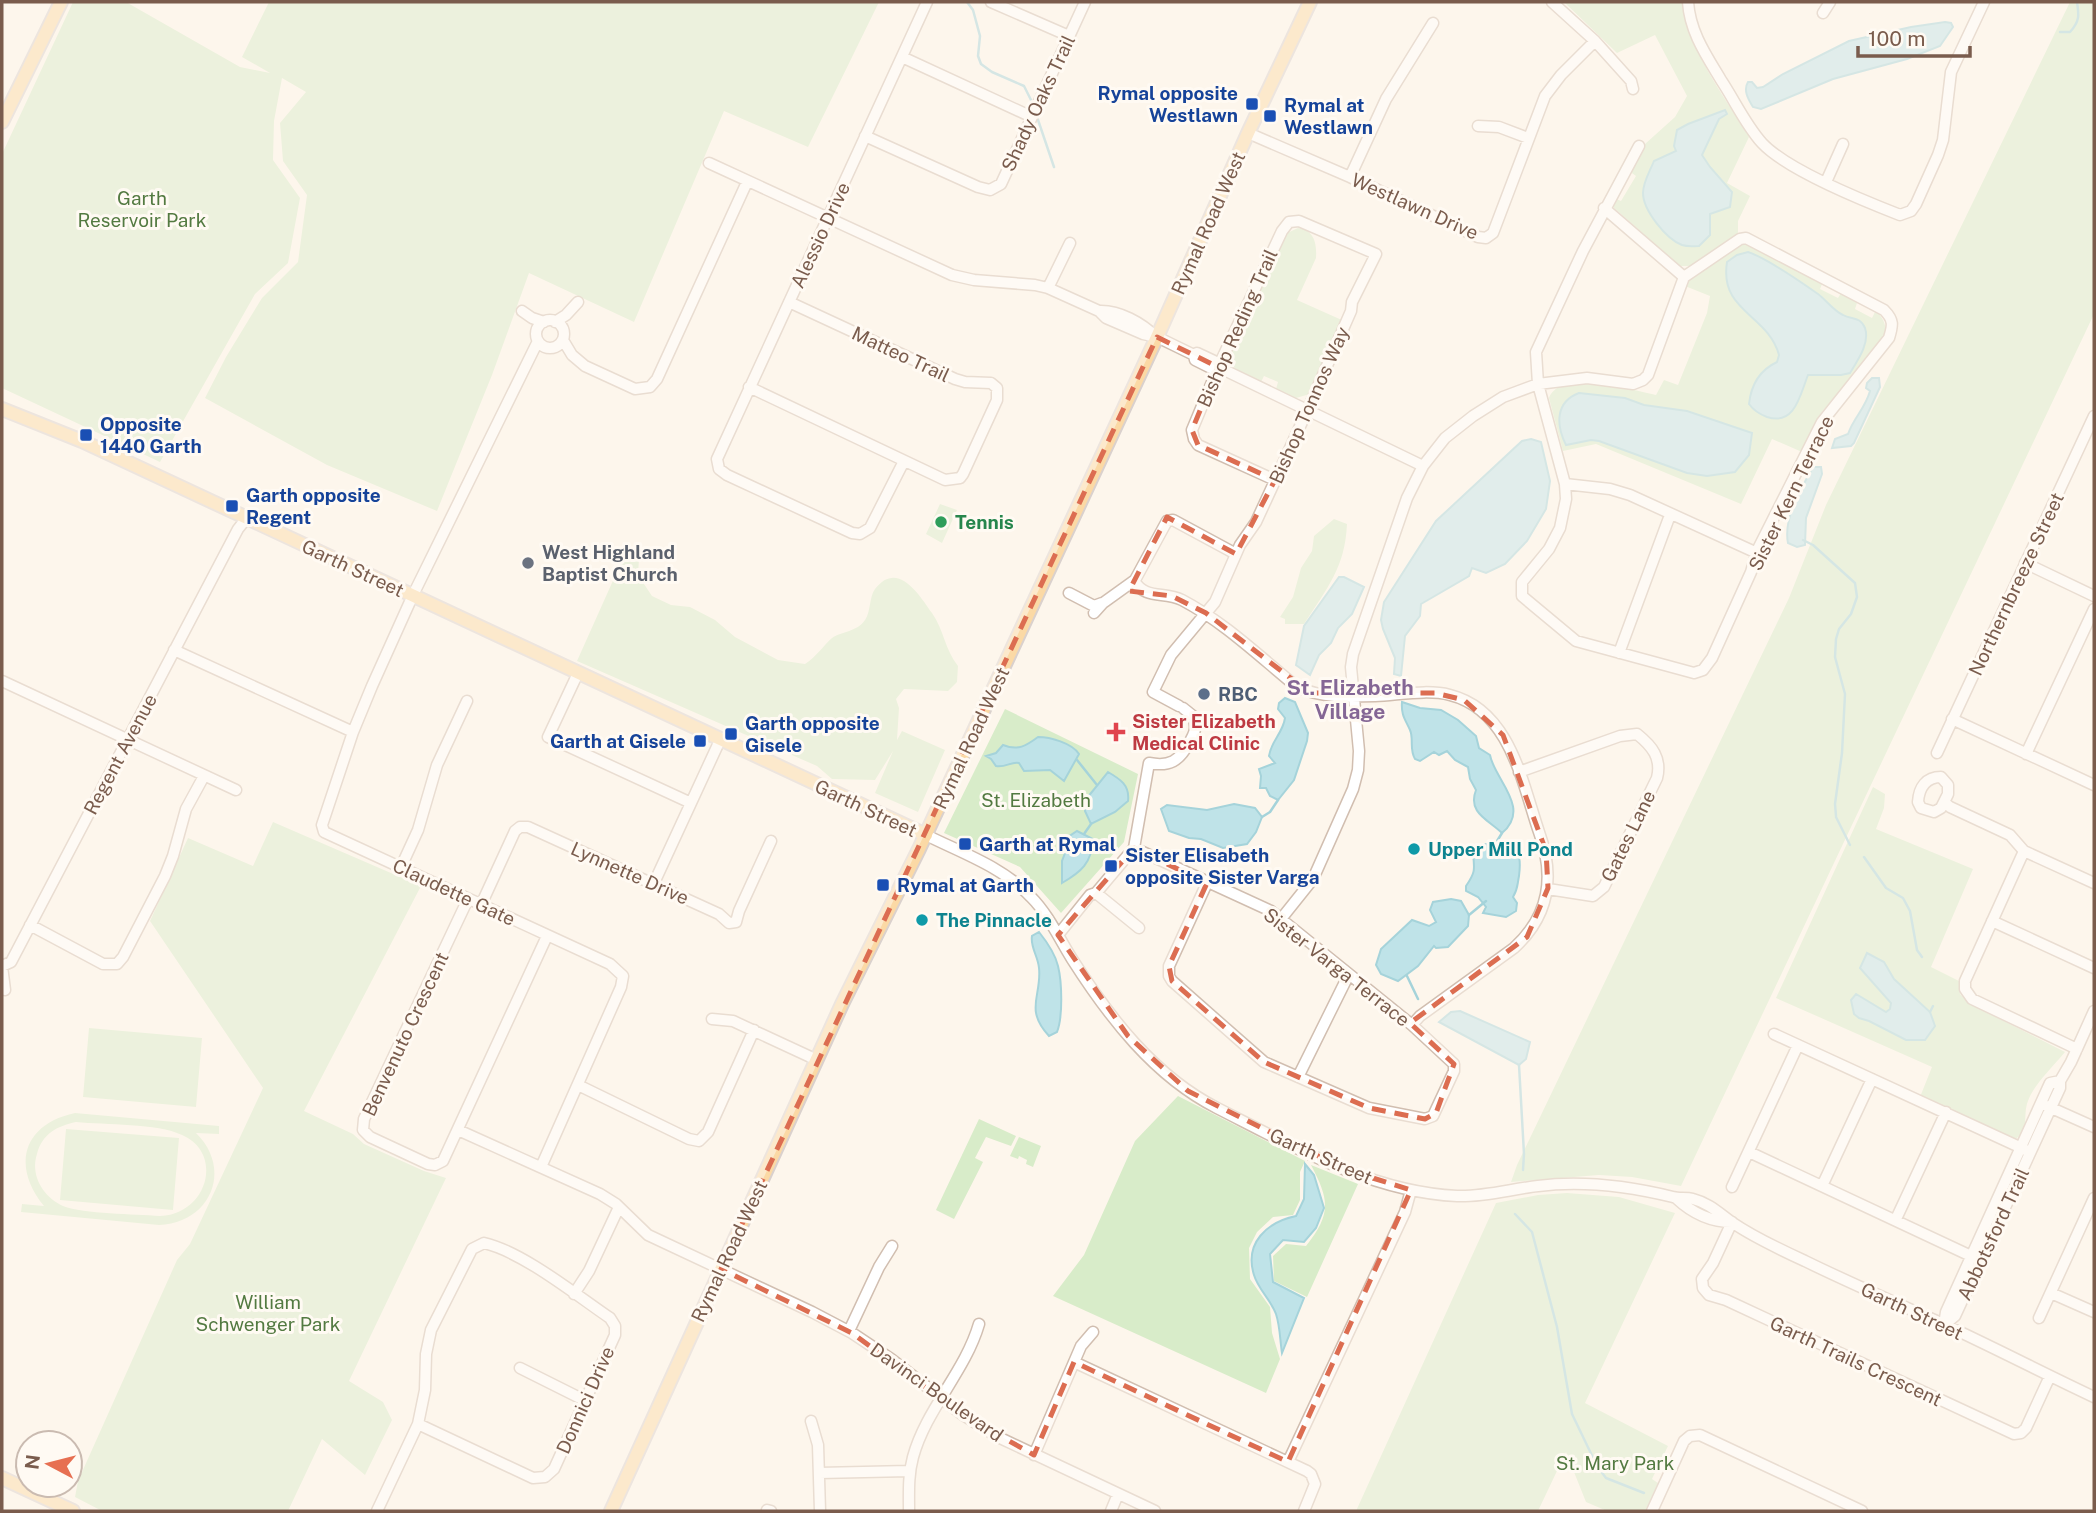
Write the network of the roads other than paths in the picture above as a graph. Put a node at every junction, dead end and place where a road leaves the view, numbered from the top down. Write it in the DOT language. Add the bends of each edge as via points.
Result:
graph roads {
  1 [pos="61,2"];
  2 [pos="927,2"];
  3 [pos="991,2"];
  4 [pos="1085,2"];
  5 [pos="1310,2"];
  6 [pos="1552,2"];
  7 [pos="1688,2"];
  8 [pos="1830,2"];
  9 [pos="1984,2"];
  10 [pos="1823,13"];
  11 [pos="1433,23"];
  12 [pos="1069,36"];
  13 [pos="1595,41"];
  14 [pos="902,57"];
  15 [pos="1633,89"];
  16 [pos="1032,117"];
  17 [pos="2,122"];
  18 [pos="1478,126"];
  19 [pos="1248,133"];
  20 [pos="865,136"];
  21 [pos="1528,138"];
  22 [pos="1843,144"];
  23 [pos="1639,146"];
  24 [pos="709,163"];
  25 [pos="1350,177"];
  26 [pos="747,182"];
  27 [pos="1826,182"];
  28 [pos="1604,208"];
  29 [pos="830,218"];
  30 [pos="1070,243"];
  31 [pos="1376,254"];
  32 [pos="1684,277"];
  33 [pos="1048,288"];
  34 [pos="578,302"];
  35 [pos="789,302"];
  36 [pos="522,311"];
  37 [pos="559,325"];
  38 [pos="540,326"];
  39 [pos="1157,337"];
  40 [pos="550,344"];
  41 [pos="1218,367"];
  42 [pos="1538,384"];
  43 [pos="749,387"];
  44 [pos="2,409"];
  45 [pos="1308,409"];
  46 [pos="2094,416"];
  47 [pos="904,461"];
  48 [pos="1423,466"];
  49 [pos="1275,481"];
  50 [pos="1564,484"];
  51 [pos="1670,515"];
  52 [pos="246,519"];
  53 [pos="1757,553"];
  54 [pos="1236,554"];
  55 [pos="2025,563"];
  56 [pos="1134,581"];
  57 [pos="1069,593"];
  58 [pos="413,595"];
  59 [pos="2094,596"];
  60 [pos="1102,603"];
  61 [pos="2094,609"];
  62 [pos="1094,613"];
  63 [pos="1206,613"];
  64 [pos="174,650"];
  65 [pos="1619,653"];
  66 [pos="578,673"];
  67 [pos="2,681"];
  68 [pos="1355,697"];
  69 [pos="467,701"];
  70 [pos="1952,719"];
  71 [pos="353,732"];
  72 [pos="721,738"];
  73 [pos="127,740"];
  74 [pos="1937,753"];
  75 [pos="2026,754"];
  76 [pos="1518,772"];
  77 [pos="204,776"];
  78 [pos="2094,785"];
  79 [pos="236,790"];
  80 [pos="1944,802"];
  81 [pos="691,803"];
  82 [pos="926,835"];
  83 [pos="771,841"];
  84 [pos="1133,848"];
  85 [pos="2024,851"];
  86 [pos="401,867"];
  87 [pos="654,883"];
  88 [pos="1207,883"];
  89 [pos="2094,883"];
  90 [pos="1548,889"];
  91 [pos="1096,892"];
  92 [pos="468,899"];
  93 [pos="481,905"];
  94 [pos="1281,919"];
  95 [pos="1992,921"];
  96 [pos="30,925"];
  97 [pos="1139,928"];
  98 [pos="1058,935"];
  99 [pos="547,936"];
  100 [pos="2,966"];
  101 [pos="2094,968"];
  102 [pos="1349,974"];
  103 [pos="5,989"];
  104 [pos="2094,1011"];
  105 [pos="712,1019"];
  106 [pos="1412,1025"];
  107 [pos="754,1030"];
  108 [pos="1774,1034"];
  109 [pos="1798,1045"];
  110 [pos="2077,1049"];
  111 [pos="817,1060"];
  112 [pos="1297,1077"];
  113 [pos="1872,1079"];
  114 [pos="578,1085"];
  115 [pos="2046,1106"];
  116 [pos="1946,1112"];
  117 [pos="2094,1127"];
  118 [pos="458,1130"];
  119 [pos="2026,1150"];
  120 [pos="1749,1152"];
  121 [pos="541,1167"];
  122 [pos="1822,1186"];
  123 [pos="1732,1187"];
  124 [pos="1411,1190"];
  125 [pos="2094,1198"];
  126 [pos="619,1207"];
  127 [pos="1896,1220"];
  128 [pos="1732,1222"];
  129 [pos="892,1246"];
  130 [pos="1971,1256"];
  131 [pos="721,1269"];
  132 [pos="2051,1293"];
  133 [pos="574,1294"];
  134 [pos="2094,1312"];
  135 [pos="2039,1318"];
  136 [pos="979,1324"];
  137 [pos="1944,1325"];
  138 [pos="849,1331"];
  139 [pos="1093,1332"];
  140 [pos="1074,1362"];
  141 [pos="520,1367"];
  142 [pos="2050,1376"];
  143 [pos="2094,1396"];
  144 [pos="942,1399"];
  145 [pos="584,1400"];
  146 [pos="811,1421"];
  147 [pos="418,1424"];
  148 [pos="1034,1455"];
  149 [pos="1288,1462"];
  150 [pos="909,1471"];
  151 [pos="819,1472"];
  152 [pos="2,1478"];
  153 [pos="1118,1494"];
  154 [pos="56,1508"];
  155 [pos="73,1511"];
  156 [pos="377,1511"];
  157 [pos="611,1511"];
  158 [pos="820,1511"];
  159 [pos="909,1511"];
  160 [pos="1111,1511"];
  161 [pos="1155,1511"];
  162 [pos="1304,1511"];
  163 [pos="1652,1511"];
  164 [pos="1862,1511"];
  1 -- 17 [label="main road"];
  2 -- 14 [label="street, Alessio Drive"];
  3 -- 12 [label="street"];
  4 -- 12 [label="street, Shady Oaks Trail"];
  5 -- 19 [label="main road, Rymal Road West"];
  6 -- 13 [label="street"];
  7 -- 27 [label="street" via="1700,45 1749,127 1777,156"];
  8 -- 10 [label="street"];
  9 -- 27 [label="street" via="1951,72 1943,141 1911,211 1900,215"];
  11 -- 25 [label="street" via="1385,99"];
  12 -- 16 [label="street, Shady Oaks Trail"];
  13 -- 15 [label="street"];
  13 -- 21 [label="street, Westlawn Drive" via="1545,96"];
  14 -- 16 [label="street"];
  14 -- 20 [label="street, Alessio Drive"];
  16 -- 20 [label="street, Shady Oaks Trail" via="1001,184 990,190"];
  18 -- 21 [label="street" via="1499,127"];
  19 -- 25 [label="street, Westlawn Drive"];
  19 -- 39 [label="main road, Rymal Road West"];
  20 -- 29 [label="street, Alessio Drive"];
  21 -- 25 [label="street, Westlawn Drive" via="1493,233 1486,238"];
  22 -- 27 [label="street"];
  23 -- 28 [label="street"];
  24 -- 26 [label="street"];
  26 -- 29 [label="street"];
  26 -- 40 [label="street" via="654,383 635,389"];
  28 -- 32 [label="street"];
  28 -- 42 [label="street" via="1536,352"];
  29 -- 33 [label="street" via="963,278"];
  29 -- 35 [label="street, Alessio Drive"];
  30 -- 33 [label="street"];
  31 -- 41 [label="street, Bishop Reding Trail" via="1299,221 1289,222"];
  31 -- 45 [label="street, Bishop Tonnos Way"];
  32 -- 42 [label="street" via="1643,380 1633,384 1587,378"];
  32 -- 53 [label="street, Sister Kern Terrace" via="1746,237 1892,318 1889,338 1822,422"];
  33 -- 39 [label="street" via="1109,310"];
  34 -- 37 [label="street"];
  35 -- 43 [label="street, Alessio Drive"];
  35 -- 47 [label="street, Matteo Trail" via="955,379 991,383 997,388 997,400 963,474 946,480"];
  36 -- 38 [label="street"];
  37 -- 38 [label="street"];
  37 -- 40 [label="street"];
  38 -- 40 [label="street"];
  39 -- 41 [label="street" via="1198,353"];
  39 -- 82 [label="main road, Rymal Road West"];
  40 -- 58 [label="street, Claudette Gate" via="533,355"];
  41 -- 45 [label="street"];
  41 -- 49 [label="street, Bishop Reding Trail" via="1192,430 1194,439 1207,450"];
  42 -- 48 [label="street" via="1503,397 1473,416 1445,438"];
  42 -- 50 [label="street"];
  43 -- 47 [label="street"];
  43 -- 47 [label="street, Alessio Drive" via="718,454 719,469 727,475 860,534 870,528"];
  44 -- 52 [label="main road, Garth Street" via="75,438"];
  45 -- 48 [label="street"];
  45 -- 49 [label="street, Bishop Tonnos Way"];
  46 -- 55 [label="street, Northernbreeze Street"];
  48 -- 68 [label="street" via="1400,515 1353,654"];
  49 -- 54 [label="street, Bishop Tonnos Way"];
  50 -- 51 [label="street" via="1610,489"];
  50 -- 65 [label="street" via="1560,528 1522,582 1522,596 1566,635"];
  51 -- 53 [label="street"];
  51 -- 65 [label="street"];
  52 -- 58 [label="main road, Garth Street"];
  52 -- 64 [label="street, Regent Avenue"];
  53 -- 65 [label="street, Sister Kern Terrace" via="1705,668 1688,672"];
  54 -- 56 [label="street" via="1167,521"];
  54 -- 63 [label="street, Bishop Tonnos Way"];
  55 -- 59 [label="street"];
  55 -- 70 [label="street, Northernbreeze Street"];
  56 -- 60 [label="street"];
  56 -- 63 [label="street" via="1139,590 1172,596"];
  57 -- 60 [label="street" via="1094,606"];
  58 -- 66 [label="main road, Garth Street"];
  58 -- 71 [label="street, Claudette Gate"];
  60 -- 62 [label="street"];
  61 -- 75 [label="street"];
  63 -- 68 [label="street" via="1297,687 1326,696"];
  63 -- 84 [label="street, Bishop Tonnos Way" via="1171,655 1153,692 1193,716 1196,732 1182,757 1163,765 1149,763"];
  64 -- 71 [label="street"];
  64 -- 73 [label="street, Regent Avenue"];
  66 -- 72 [label="main road, Garth Street"];
  66 -- 81 [label="street" via="548,737"];
  67 -- 73 [label="street"];
  68 -- 76 [label="street" via="1434,693 1464,700 1495,724"];
  68 -- 94 [label="street" via="1359,751 1353,789 1313,878"];
  69 -- 86 [label="street" via="437,765 418,830"];
  70 -- 74 [label="street, Northernbreeze Street"];
  70 -- 75 [label="street"];
  71 -- 86 [label="street, Claudette Gate" via="323,829"];
  72 -- 81 [label="street"];
  72 -- 82 [label="main road, Garth Street"];
  73 -- 77 [label="street"];
  73 -- 96 [label="street, Regent Avenue"];
  75 -- 78 [label="street"];
  76 -- 90 [label="street" via="1546,851"];
  76 -- 90 [label="street, Gates Lane" via="1620,736 1637,734 1656,751 1657,778 1604,887 1593,896"];
  77 -- 79 [label="street"];
  77 -- 96 [label="street" via="186,809 165,876 123,957 113,965 103,964"];
  80 -- 85 [label="street" via="2010,835"];
  81 -- 87 [label="street"];
  82 -- 98 [label="street, Garth Street" via="1011,879 1033,899"];
  82 -- 111 [label="main road, Rymal Road West"];
  83 -- 87 [label="street, Lynnette Drive" via="736,922 729,923"];
  84 -- 88 [label="street, Sister Varga Terrace"];
  84 -- 91 [label="street"];
  85 -- 89 [label="street"];
  85 -- 95 [label="street"];
  86 -- 92 [label="street, Claudette Gate"];
  87 -- 93 [label="street, Lynnette Drive" via="520,827"];
  88 -- 94 [label="street, Sister Varga Terrace"];
  88 -- 112 [label="street" via="1169,966 1169,976 1264,1062"];
  90 -- 106 [label="street" via="1527,937"];
  91 -- 97 [label="street"];
  91 -- 98 [label="street" via="1081,915"];
  92 -- 93 [label="street, Claudette Gate"];
  92 -- 118 [label="street, Benvenuto Crescent" via="364,1119 363,1130 435,1165 443,1161"];
  93 -- 99 [label="street, Claudette Gate"];
  94 -- 102 [label="street, Sister Varga Terrace"];
  95 -- 101 [label="street"];
  95 -- 110 [label="street" via="1965,981 1967,994"];
  96 -- 100 [label="street, Regent Avenue" via="11,962"];
  98 -- 124 [label="street, Garth Street" via="1128,1036 1188,1091 1344,1169"];
  99 -- 114 [label="street, Claudette Gate" via="610,964 623,976"];
  99 -- 118 [label="street, Benvenuto Crescent"];
  100 -- 103 [label="street, Regent Avenue"];
  102 -- 106 [label="street, Sister Varga Terrace"];
  102 -- 112 [label="street"];
  104 -- 110 [label="street, Abbotsford Trail"];
  105 -- 107 [label="street"];
  106 -- 112 [label="street, Sister Varga Terrace" via="1454,1064 1436,1113 1425,1119 1369,1108"];
  107 -- 111 [label="street"];
  107 -- 114 [label="street" via="708,1132 699,1141"];
  108 -- 109 [label="street"];
  109 -- 113 [label="street"];
  109 -- 120 [label="street"];
  110 -- 115 [label="street, Abbotsford Trail" via="2060,1088"];
  111 -- 131 [label="main road, Rymal Road West"];
  113 -- 116 [label="street"];
  113 -- 122 [label="street"];
  114 -- 121 [label="street, Claudette Gate"];
  115 -- 117 [label="street"];
  115 -- 119 [label="street, Abbotsford Trail"];
  116 -- 119 [label="street"];
  116 -- 127 [label="street"];
  118 -- 121 [label="street, Davinci Boulevard"];
  119 -- 130 [label="street, Abbotsford Trail"];
  119 -- 137 [label="street, Abbotsford Trail" via="1955,1316"];
  120 -- 122 [label="street"];
  120 -- 123 [label="street"];
  121 -- 126 [label="street, Davinci Boulevard"];
  122 -- 127 [label="street"];
  124 -- 128 [label="street, Garth Street" via="1461,1196 1539,1186 1638,1188 1692,1198"];
  124 -- 149 [label="street" via="1405,1212"];
  125 -- 132 [label="street"];
  126 -- 131 [label="street, Davinci Boulevard" via="648,1235"];
  126 -- 133 [label="street"];
  127 -- 130 [label="street"];
  128 -- 137 [label="street, Garth Street" via="1804,1261"];
  128 -- 142 [label="street, Garth Trails Crescent" via="1702,1279 1710,1296 2014,1434 2026,1428"];
  129 -- 138 [label="street"];
  130 -- 137 [label="street, Abbotsford Trail"];
  131 -- 138 [label="street, Davinci Boulevard"];
  131 -- 157 [label="main road, Rymal Road West"];
  132 -- 134 [label="street"];
  132 -- 135 [label="street"];
  133 -- 145 [label="street, Donnici Drive" via="615,1326"];
  133 -- 147 [label="street, Donnici Drive" via="495,1245 484,1243 472,1249 431,1330"];
  136 -- 144 [label="street" via="970,1352"];
  137 -- 142 [label="street, Garth Street"];
  138 -- 144 [label="street, Davinci Boulevard"];
  139 -- 140 [label="street"];
  140 -- 148 [label="street"];
  140 -- 149 [label="street"];
  141 -- 145 [label="street"];
  142 -- 143 [label="street, Garth Street"];
  144 -- 148 [label="street, Davinci Boulevard"];
  144 -- 150 [label="street"];
  145 -- 147 [label="street, Donnici Drive" via="554,1469 539,1478"];
  146 -- 151 [label="street"];
  147 -- 156 [label="street, Donnici Drive"];
  148 -- 153 [label="street, Davinci Boulevard"];
  149 -- 162 [label="street" via="1314,1479"];
  150 -- 151 [label="street"];
  150 -- 159 [label="street"];
  151 -- 158 [label="street"];
  152 -- 154 [label="main road"];
  153 -- 160 [label="street"];
  153 -- 161 [label="street, Davinci Boulevard"];
  154 -- 155 [label="main road"];
  163 -- 164 [label="street" via="1684,1441 1700,1435"];
}
